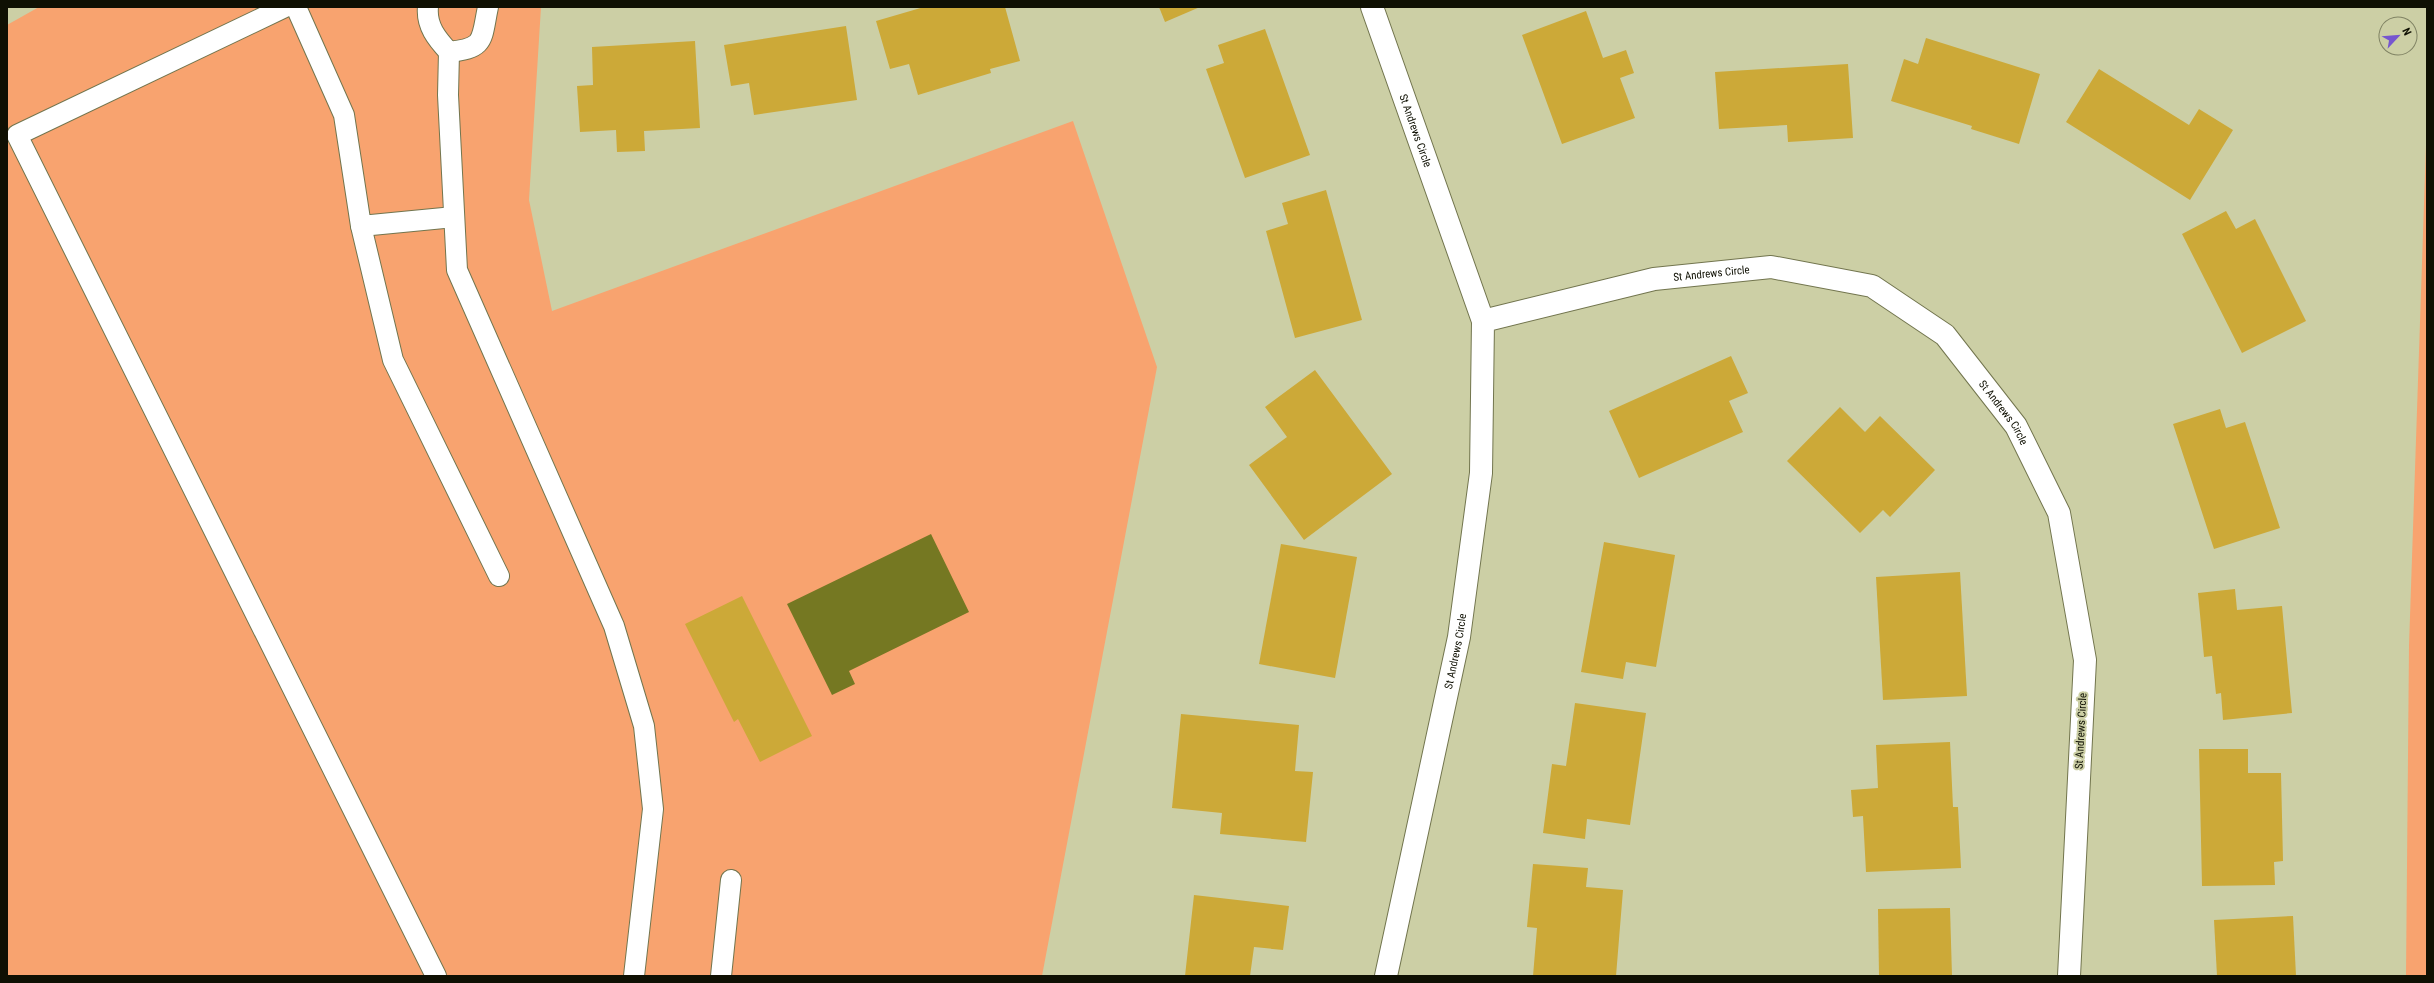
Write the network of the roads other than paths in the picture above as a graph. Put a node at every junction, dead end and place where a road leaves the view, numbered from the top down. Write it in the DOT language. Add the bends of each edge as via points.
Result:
graph roads {
  1 [pos="285,7"];
  2 [pos="296,7"];
  3 [pos="428,7"];
  4 [pos="488,7"];
  5 [pos="1372,7"];
  6 [pos="449,52"];
  7 [pos="454,216"];
  8 [pos="361,226"];
  9 [pos="1483,321"];
  10 [pos="499,576"];
  11 [pos="732,880"];
  12 [pos="436,976"];
  13 [pos="634,976"];
  14 [pos="721,976"];
  15 [pos="1386,976"];
  16 [pos="2069,976"];
  1 -- 12 [label="lane" via="17,135"];
  2 -- 8 [label="lane" via="344,115"];
  3 -- 6 [label="lane" via="427,14 434,36"];
  4 -- 6 [label="lane" via="482,39 470,50"];
  5 -- 9 [label="street, St Andrews Circle"];
  6 -- 7 [label="lane" via="448,95"];
  7 -- 8 [label="lane"];
  7 -- 13 [label="lane" via="457,270 614,626 644,726 653,809"];
  8 -- 10 [label="lane" via="393,360"];
  9 -- 15 [label="street, St Andrews Circle" via="1481,473 1458,637"];
  9 -- 16 [label="street, St Andrews Circle" via="1654,279 1771,267 1872,286 1945,335 2016,426 2059,513 2085,660"];
  11 -- 14 [label="lane"];
}
